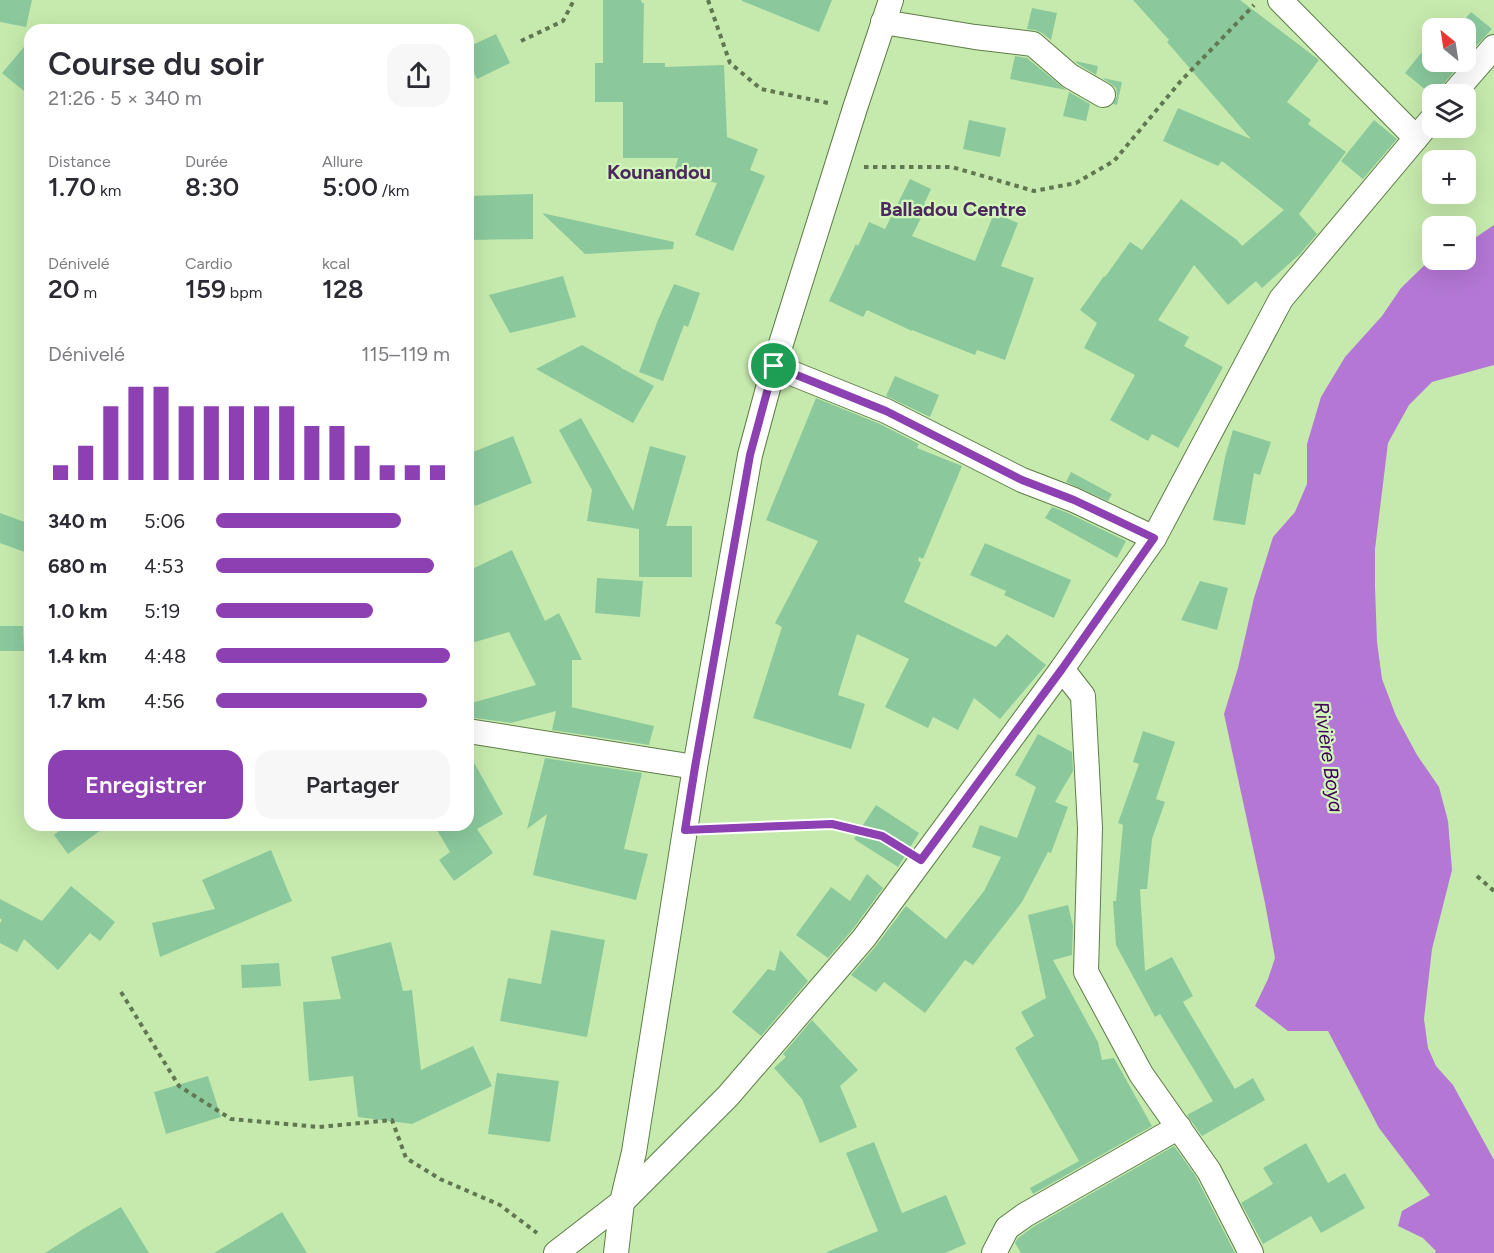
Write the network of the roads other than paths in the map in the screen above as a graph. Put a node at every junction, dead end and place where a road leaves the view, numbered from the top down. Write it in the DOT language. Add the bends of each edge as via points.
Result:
graph roads {
  1 [pos="1280,0"];
  2 [pos="887,11"];
  3 [pos="1494,46"];
  4 [pos="1462,84"];
  5 [pos="1103,95"];
  6 [pos="1422,131"];
  7 [pos="1416,138"];
  8 [pos="774,366"];
  9 [pos="1154,538"];
  10 [pos="1062,669"];
  11 [pos="474,732"];
  12 [pos="695,767"];
  13 [pos="1179,1127"];
  14 [pos="622,1202"];
  15 [pos="558,1252"];
  16 [pos="616,1253"];
  17 [pos="994,1253"];
  18 [pos="1251,1253"];
  1 -- 7 [label="street"];
  2 -- 5 [label="street" via="975,37 1034,45 1070,76"];
  2 -- 8 [label="street"];
  3 -- 4 [label="street"];
  6 -- 7 [label="street"];
  7 -- 9 [label="street" via="1281,299"];
  8 -- 9 [label="street" via="886,411 1022,480"];
  8 -- 12 [label="street" via="750,455"];
  9 -- 10 [label="street"];
  10 -- 13 [label="street" via="1083,696 1090,828 1086,972 1141,1074"];
  10 -- 14 [label="street" via="864,938 728,1096"];
  11 -- 12 [label="street"];
  12 -- 14 [label="street" via="634,1152"];
  13 -- 17 [label="street" via="1025,1215 1007,1228"];
  13 -- 18 [label="street" via="1209,1171"];
  14 -- 15 [label="street"];
  14 -- 16 [label="street"];
}
